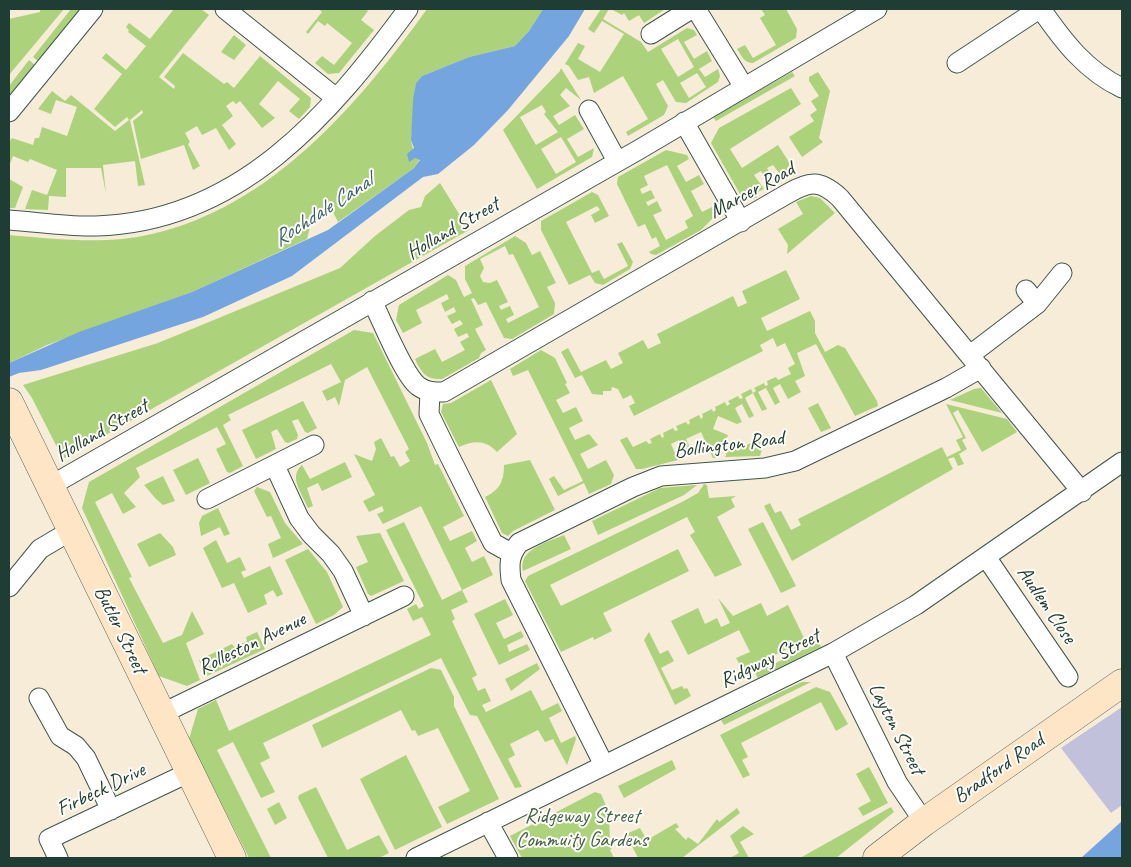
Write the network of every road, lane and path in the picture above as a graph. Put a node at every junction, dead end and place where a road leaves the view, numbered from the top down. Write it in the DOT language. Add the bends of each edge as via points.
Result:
graph roads {
  1 [pos="93,9"];
  2 [pos="225,9"];
  3 [pos="408,9"];
  4 [pos="691,9"];
  5 [pos="696,9"];
  6 [pos="877,9"];
  7 [pos="1040,9"];
  8 [pos="651,34"];
  9 [pos="957,63"];
  10 [pos="744,87"];
  11 [pos="1122,88"];
  12 [pos="336,98"];
  13 [pos="589,110"];
  14 [pos="9,112"];
  15 [pos="684,122"];
  16 [pos="618,161"];
  17 [pos="9,220"];
  18 [pos="741,222"];
  19 [pos="1062,273"];
  20 [pos="372,301"];
  21 [pos="975,361"];
  22 [pos="430,392"];
  23 [pos="9,403"];
  24 [pos="314,445"];
  25 [pos="1122,462"];
  26 [pos="275,466"];
  27 [pos="50,486"];
  28 [pos="1082,492"];
  29 [pos="207,499"];
  30 [pos="72,530"];
  31 [pos="511,553"];
  32 [pos="986,557"];
  33 [pos="10,584"];
  34 [pos="404,596"];
  35 [pos="364,616"];
  36 [pos="833,653"];
  37 [pos="1068,678"];
  38 [pos="1122,683"];
  39 [pos="39,698"];
  40 [pos="160,714"];
  41 [pos="604,765"];
  42 [pos="190,772"];
  43 [pos="111,810"];
  44 [pos="488,822"];
  45 [pos="924,822"];
  46 [pos="58,858"];
  47 [pos="232,858"];
  48 [pos="416,858"];
  49 [pos="508,858"];
  50 [pos="877,858"];
  1 -- 14 [label="street"];
  2 -- 12 [label="street"];
  3 -- 12 [label="street"];
  4 -- 8 [label="street"];
  5 -- 10 [label="street"];
  6 -- 10 [label="street, Holland Street"];
  7 -- 9 [label="street"];
  7 -- 11 [label="street" via="1063,41 1088,67"];
  10 -- 15 [label="street, Holland Street"];
  12 -- 17 [label="street" via="277,157 227,190 181,210 131,222 95,226"];
  13 -- 16 [label="street"];
  15 -- 16 [label="street, Holland Street"];
  15 -- 18 [label="street"];
  16 -- 20 [label="street, Holland Street"];
  18 -- 21 [label="street, Marcer Road" via="803,185 818,184 830,188"];
  18 -- 22 [label="street, Marcer Road" via="476,375 444,392"];
  19 -- 21 [label="street, Bollington Road" via="1049,292 1032,297"];
  20 -- 22 [label="street" via="408,374 418,386"];
  20 -- 27 [label="street, Holland Street"];
  21 -- 28 [label="street, Marcer Road"];
  21 -- 31 [label="street, Bollington Road" via="946,388 795,461 765,468 660,476 519,543"];
  22 -- 31 [label="street" via="428,414 493,543"];
  23 -- 27 [label="street, Butler Street"];
  24 -- 26 [label="street"];
  25 -- 28 [label="street, Ridgway Street"];
  26 -- 29 [label="street"];
  26 -- 35 [label="street" via="299,518 332,554"];
  27 -- 30 [label="street, Butler Street"];
  28 -- 32 [label="street, Ridgway Street"];
  30 -- 33 [label="street" via="40,550"];
  30 -- 40 [label="street, Butler Street"];
  31 -- 41 [label="street" via="511,580"];
  32 -- 36 [label="street, Ridgway Street" via="916,605"];
  32 -- 37 [label="street, Audlem Close"];
  34 -- 35 [label="street, Rolleston Avenue"];
  35 -- 40 [label="street, Rolleston Avenue"];
  36 -- 41 [label="street, Ridgway Street"];
  36 -- 45 [label="street, Layton Street" via="897,782"];
  38 -- 45 [label="street, Bradford Road"];
  39 -- 43 [label="street" via="60,736 76,746 86,758"];
  40 -- 42 [label="street, Butler Street"];
  41 -- 44 [label="street, Ridgway Street"];
  42 -- 43 [label="street, Firbeck Drive"];
  42 -- 47 [label="street, Butler Street"];
  43 -- 46 [label="street, Firbeck Drive" via="49,839"];
  44 -- 48 [label="street, Ridgway Street"];
  44 -- 49 [label="street"];
  45 -- 50 [label="street, Bradford Road"];
}
